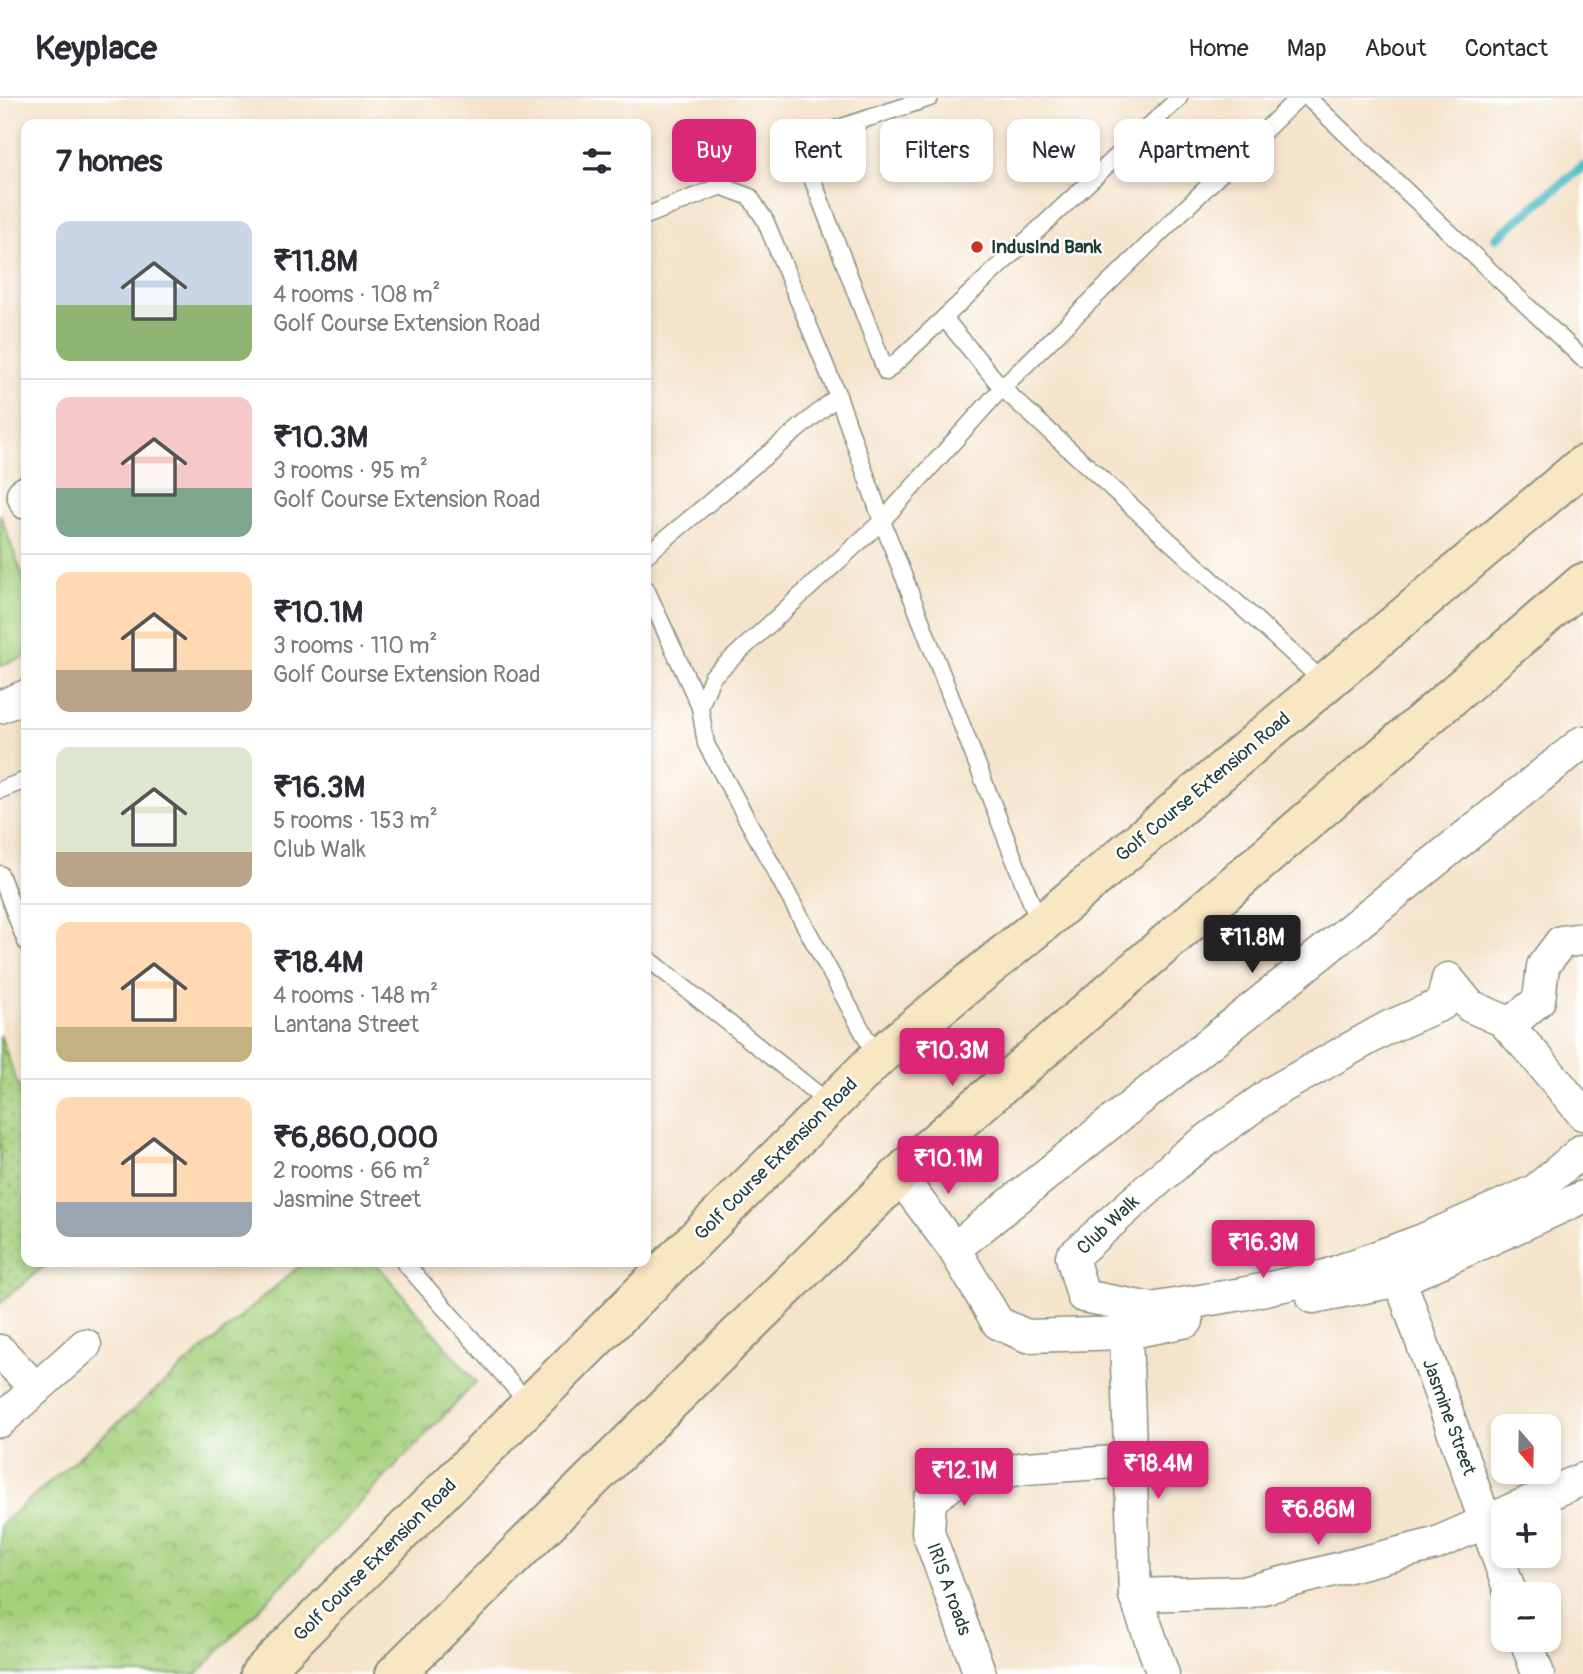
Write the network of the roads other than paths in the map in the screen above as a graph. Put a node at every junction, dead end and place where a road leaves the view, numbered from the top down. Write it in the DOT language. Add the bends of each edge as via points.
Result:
graph roads {
  1 [pos="930,98"];
  2 [pos="1179,98"];
  3 [pos="1298,98"];
  4 [pos="1308,98"];
  5 [pos="651,214"];
  6 [pos="944,318"];
  7 [pos="1583,359"];
  8 [pos="1002,388"];
  9 [pos="838,396"];
  10 [pos="1583,465"];
  11 [pos="882,522"];
  12 [pos="651,551"];
  13 [pos="1583,583"];
  14 [pos="651,600"];
  15 [pos="1325,683"];
  16 [pos="21,698"];
  17 [pos="0,706"];
  18 [pos="700,707"];
  19 [pos="1583,742"];
  20 [pos="21,782"];
  21 [pos="0,790"];
  22 [pos="0,874"];
  23 [pos="1040,925"];
  24 [pos="21,929"];
  25 [pos="1583,939"];
  26 [pos="651,961"];
  27 [pos="1514,1021"];
  28 [pos="877,1058"];
  29 [pos="831,1105"];
  30 [pos="1583,1114"];
  31 [pos="1583,1150"];
  32 [pos="899,1175"];
  33 [pos="1583,1197"];
  34 [pos="954,1249"];
  35 [pos="408,1267"];
  36 [pos="1399,1280"];
  37 [pos="1126,1333"];
  38 [pos="85,1345"];
  39 [pos="0,1351"];
  40 [pos="36,1389"];
  41 [pos="530,1405"];
  42 [pos="3,1411"];
  43 [pos="1130,1461"];
  44 [pos="1583,1479"];
  45 [pos="1493,1498"];
  46 [pos="1539,1498"];
  47 [pos="1491,1519"];
  48 [pos="1135,1595"];
  49 [pos="1530,1652"];
  50 [pos="260,1674"];
  51 [pos="395,1674"];
  52 [pos="980,1674"];
  53 [pos="1163,1674"];
  54 [pos="1538,1674"];
  1 -- 6 [label="lane" via="826,132 810,145 807,165 886,372"];
  2 -- 6 [label="lane"];
  3 -- 8 [label="lane"];
  4 -- 7 [label="lane"];
  5 -- 9 [label="lane" via="721,186 750,197 765,220"];
  6 -- 8 [label="lane"];
  8 -- 11 [label="lane"];
  8 -- 15 [label="lane"];
  9 -- 11 [label="lane"];
  9 -- 12 [label="lane"];
  10 -- 15 [label="main road, Golf Course Extension Road"];
  11 -- 18 [label="lane" via="712,677"];
  11 -- 23 [label="lane"];
  13 -- 32 [label="main road"];
  14 -- 18 [label="lane"];
  15 -- 23 [label="main road, Golf Course Extension Road"];
  16 -- 17 [label="street"];
  18 -- 28 [label="lane" via="706,744"];
  19 -- 34 [label="street"];
  20 -- 21 [label="lane"];
  22 -- 24 [label="lane"];
  23 -- 28 [label="main road, Golf Course Extension Road"];
  25 -- 27 [label="street" via="1561,942 1544,966 1539,1000"];
  26 -- 29 [label="lane"];
  28 -- 29 [label="main road, Golf Course Extension Road"];
  29 -- 41 [label="main road, Golf Course Extension Road"];
  30 -- 31 [label="street, Club Walk" via="1502,1020 1470,1006 1448,979 1443,1004 1387,1028 1273,1092 1185,1156 1072,1256 1083,1296 1151,1309 1242,1294 1326,1276 1423,1240 1535,1191"];
  32 -- 34 [label="street"];
  32 -- 51 [label="main road"];
  33 -- 36 [label="street"];
  34 -- 37 [label="street" via="998,1323 1027,1336"];
  35 -- 41 [label="lane"];
  36 -- 37 [label="street"];
  36 -- 45 [label="street, Jasmine Street"];
  37 -- 43 [label="street"];
  38 -- 40 [label="street"];
  39 -- 40 [label="street"];
  40 -- 42 [label="street"];
  41 -- 50 [label="main road, Golf Course Extension Road"];
  43 -- 48 [label="street"];
  43 -- 52 [label="street, IRIS A roads" via="960,1478 930,1500 928,1532"];
  44 -- 46 [label="street"];
  47 -- 48 [label="street" via="1435,1544 1247,1592"];
  48 -- 53 [label="street"];
  49 -- 54 [label="street"];
}
